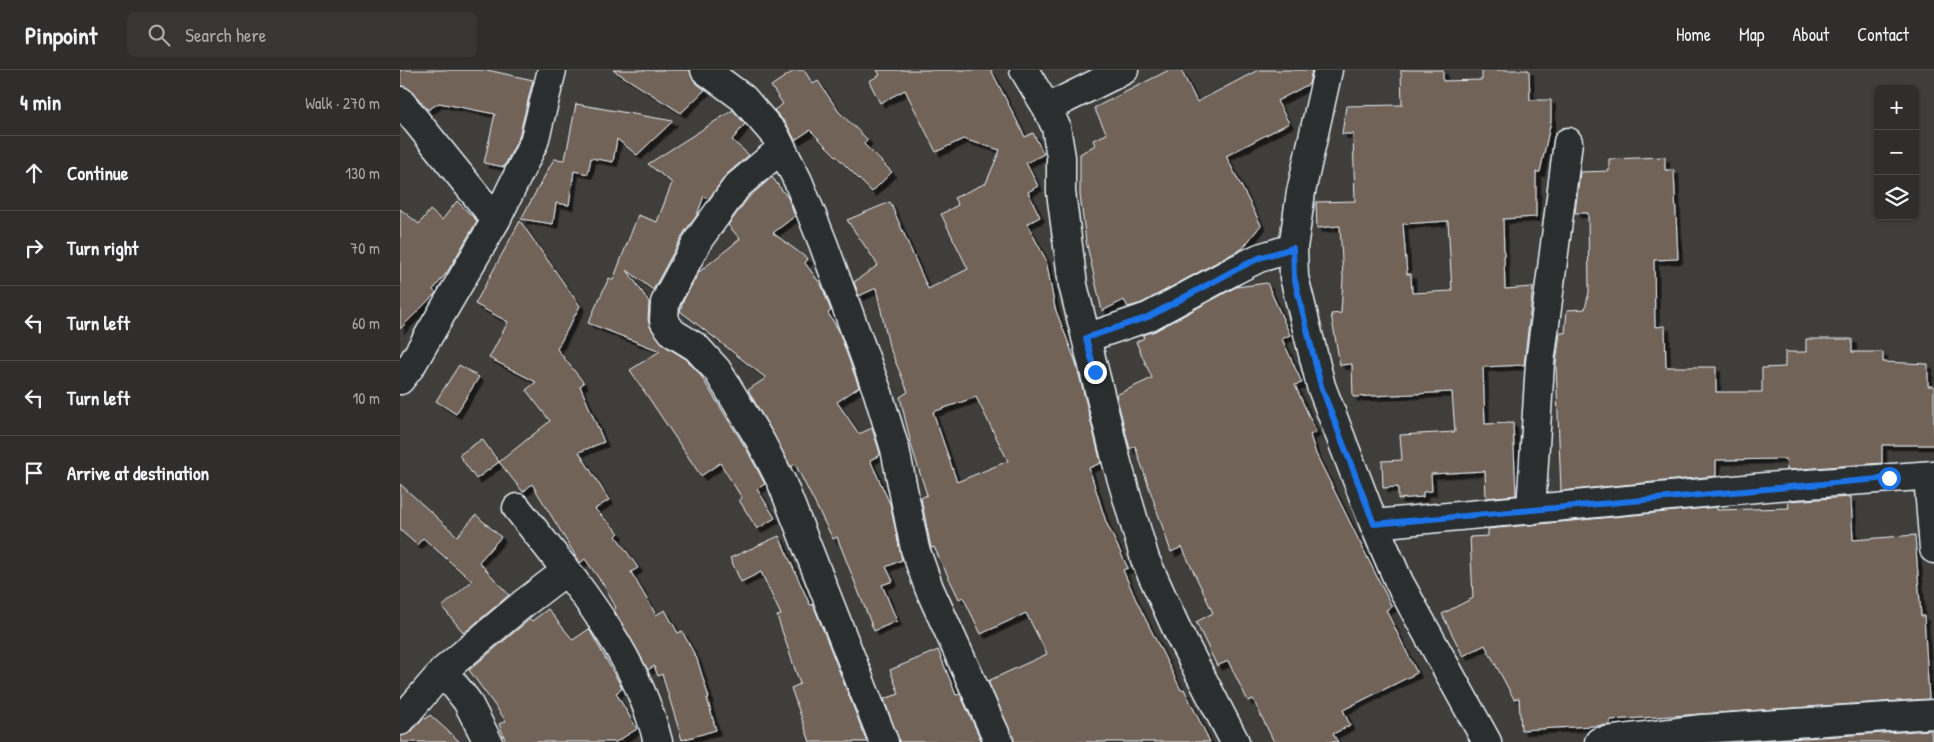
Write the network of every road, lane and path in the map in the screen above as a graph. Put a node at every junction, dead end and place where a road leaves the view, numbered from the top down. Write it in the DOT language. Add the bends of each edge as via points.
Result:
graph roads {
  1 [pos="552,70"];
  2 [pos="705,70"];
  3 [pos="1024,70"];
  4 [pos="1124,70"];
  5 [pos="1328,70"];
  6 [pos="400,101"];
  7 [pos="1047,108"];
  8 [pos="1568,142"];
  9 [pos="782,148"];
  10 [pos="496,220"];
  11 [pos="1293,248"];
  12 [pos="1086,338"];
  13 [pos="404,367"];
  14 [pos="1931,475"];
  15 [pos="517,508"];
  16 [pos="1531,510"];
  17 [pos="1374,524"];
  18 [pos="1934,549"];
  19 [pos="566,571"];
  20 [pos="443,671"];
  21 [pos="1934,714"];
  22 [pos="400,721"];
  23 [pos="488,742"];
  24 [pos="658,742"];
  25 [pos="884,742"];
  26 [pos="999,742"];
  27 [pos="1235,742"];
  28 [pos="1487,742"];
  29 [pos="1599,742"];
  1 -- 10 [label="street" via="534,142"];
  2 -- 9 [label="street" via="743,98"];
  3 -- 7 [label="street"];
  4 -- 7 [label="street"];
  5 -- 11 [label="street" via="1301,192"];
  6 -- 10 [label="street"];
  7 -- 12 [label="street" via="1056,127 1073,285"];
  8 -- 16 [label="street" via="1540,363"];
  9 -- 25 [label="street" via="737,186 699,239 665,303 664,321 672,333 696,347 708,359 761,442 796,517"];
  9 -- 26 [label="street" via="823,243 878,394 895,449 915,549 926,580"];
  10 -- 13 [label="street"];
  11 -- 12 [label="street" via="1251,262 1148,317"];
  11 -- 17 [label="street" via="1294,277 1321,386"];
  12 -- 27 [label="street" via="1145,559 1178,632"];
  14 -- 16 [label="street"];
  14 -- 18 [label="street"];
  15 -- 19 [label="street"];
  16 -- 17 [label="street"];
  17 -- 28 [label="street" via="1399,582"];
  19 -- 20 [label="street"];
  19 -- 24 [label="street" via="618,643"];
  20 -- 22 [label="street"];
  20 -- 23 [label="street" via="467,701"];
  21 -- 29 [label="street" via="1702,729"];
}
